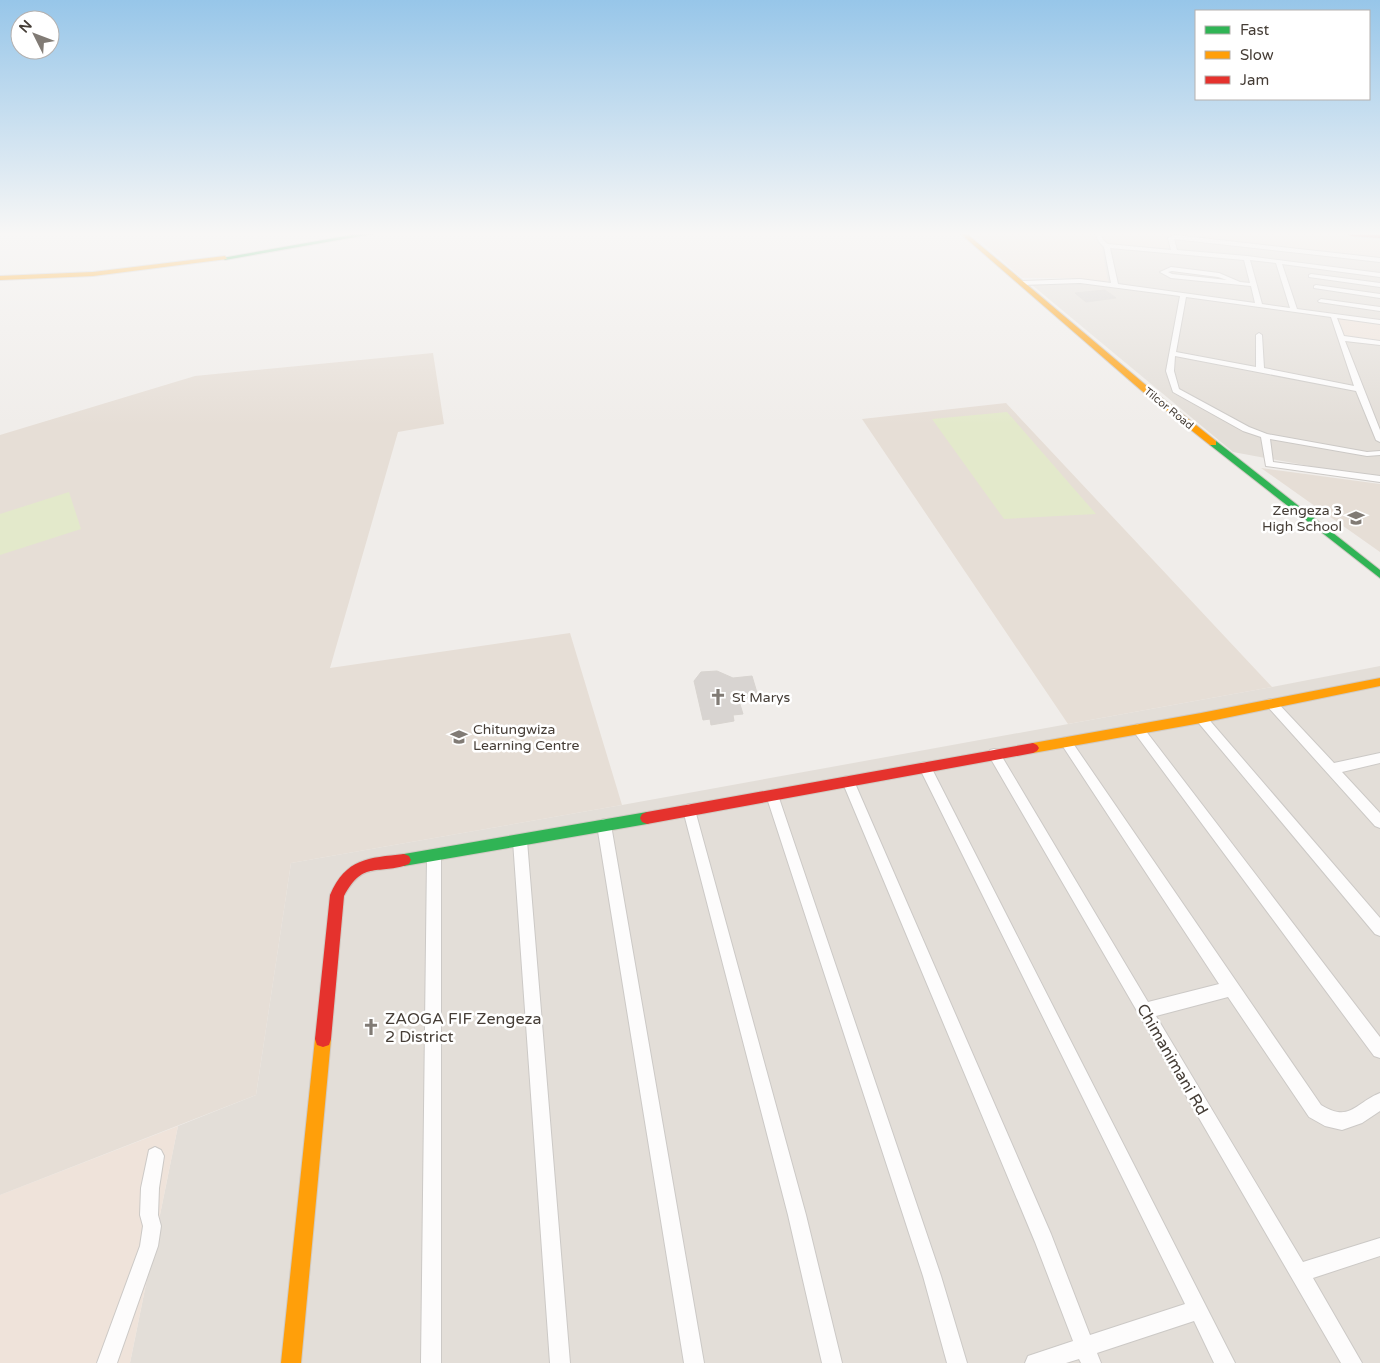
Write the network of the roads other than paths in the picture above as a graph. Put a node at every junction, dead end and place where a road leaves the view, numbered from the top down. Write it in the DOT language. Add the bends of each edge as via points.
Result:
graph roads {
  1 [pos="1038,298"];
  2 [pos="1182,298"];
  3 [pos="1208,298"];
  4 [pos="1258,298"];
  5 [pos="1290,298"];
  6 [pos="1320,298"];
  7 [pos="1321,301"];
  8 [pos="1259,305"];
  9 [pos="1380,309"];
  10 [pos="1294,310"];
  11 [pos="1329,315"];
  12 [pos="1380,322"];
  13 [pos="1259,335"];
  14 [pos="1340,338"];
  15 [pos="1380,344"];
  16 [pos="1172,353"];
  17 [pos="1260,369"];
  18 [pos="1359,389"];
  19 [pos="1266,436"];
  20 [pos="1380,440"];
  21 [pos="1380,453"];
  22 [pos="1380,479"];
  23 [pos="1380,574"];
  24 [pos="1380,682"];
  25 [pos="1271,703"];
  26 [pos="1201,718"];
  27 [pos="1138,729"];
  28 [pos="1066,742"];
  29 [pos="994,754"];
  30 [pos="1380,758"];
  31 [pos="925,767"];
  32 [pos="1332,769"];
  33 [pos="848,782"];
  34 [pos="772,795"];
  35 [pos="689,810"];
  36 [pos="1380,822"];
  37 [pos="604,825"];
  38 [pos="520,842"];
  39 [pos="434,856"];
  40 [pos="1380,929"];
  41 [pos="1231,989"];
  42 [pos="1145,1011"];
  43 [pos="1380,1050"];
  44 [pos="1380,1101"];
  45 [pos="155,1156"];
  46 [pos="1380,1247"];
  47 [pos="1298,1273"];
  48 [pos="1198,1310"];
  49 [pos="1088,1355"];
  50 [pos="107,1363"];
  51 [pos="291,1363"];
  52 [pos="431,1363"];
  53 [pos="560,1363"];
  54 [pos="694,1363"];
  55 [pos="832,1363"];
  56 [pos="957,1363"];
  57 [pos="1035,1363"];
  58 [pos="1225,1363"];
  59 [pos="1352,1363"];
  1 -- 23 [label="street, Tilcor Road" via="1153,395"];
  2 -- 16 [label="street"];
  3 -- 8 [label="street"];
  4 -- 8 [label="street"];
  5 -- 10 [label="street"];
  6 -- 7 [label="street"];
  7 -- 9 [label="street"];
  7 -- 11 [label="street"];
  8 -- 10 [label="street"];
  10 -- 11 [label="street"];
  11 -- 12 [label="street"];
  11 -- 14 [label="street"];
  13 -- 17 [label="street"];
  14 -- 15 [label="street"];
  14 -- 18 [label="street"];
  16 -- 17 [label="street"];
  16 -- 19 [label="street" via="1170,371 1176,390 1246,429"];
  17 -- 18 [label="street"];
  18 -- 20 [label="street"];
  19 -- 21 [label="street" via="1367,454"];
  19 -- 22 [label="street" via="1268,464"];
  24 -- 25 [label="street"];
  25 -- 26 [label="street"];
  25 -- 32 [label="street"];
  26 -- 27 [label="street"];
  26 -- 40 [label="street"];
  27 -- 28 [label="street"];
  27 -- 43 [label="street"];
  28 -- 29 [label="street"];
  28 -- 41 [label="street"];
  29 -- 31 [label="street"];
  29 -- 42 [label="street, Chimanimani Rd"];
  30 -- 32 [label="street"];
  31 -- 33 [label="street"];
  31 -- 48 [label="street"];
  32 -- 36 [label="street"];
  33 -- 34 [label="street"];
  33 -- 49 [label="street" via="1044,1241"];
  34 -- 35 [label="street"];
  34 -- 56 [label="street" via="929,1267"];
  35 -- 37 [label="street"];
  35 -- 55 [label="street" via="797,1215"];
  37 -- 38 [label="street"];
  37 -- 54 [label="street"];
  38 -- 39 [label="street"];
  38 -- 53 [label="street"];
  39 -- 51 [label="street" via="358,868 345,878 337,895"];
  39 -- 52 [label="street"];
  41 -- 42 [label="street"];
  41 -- 44 [label="street" via="1315,1111 1324,1118 1334,1123 1348,1122"];
  42 -- 47 [label="street, Chimanimani Rd"];
  45 -- 50 [label="street" via="150,1188 150,1246"];
  46 -- 47 [label="street"];
  47 -- 59 [label="street, Chimanimani Rd"];
  48 -- 49 [label="street"];
  48 -- 58 [label="street"];
  49 -- 57 [label="street"];
}
